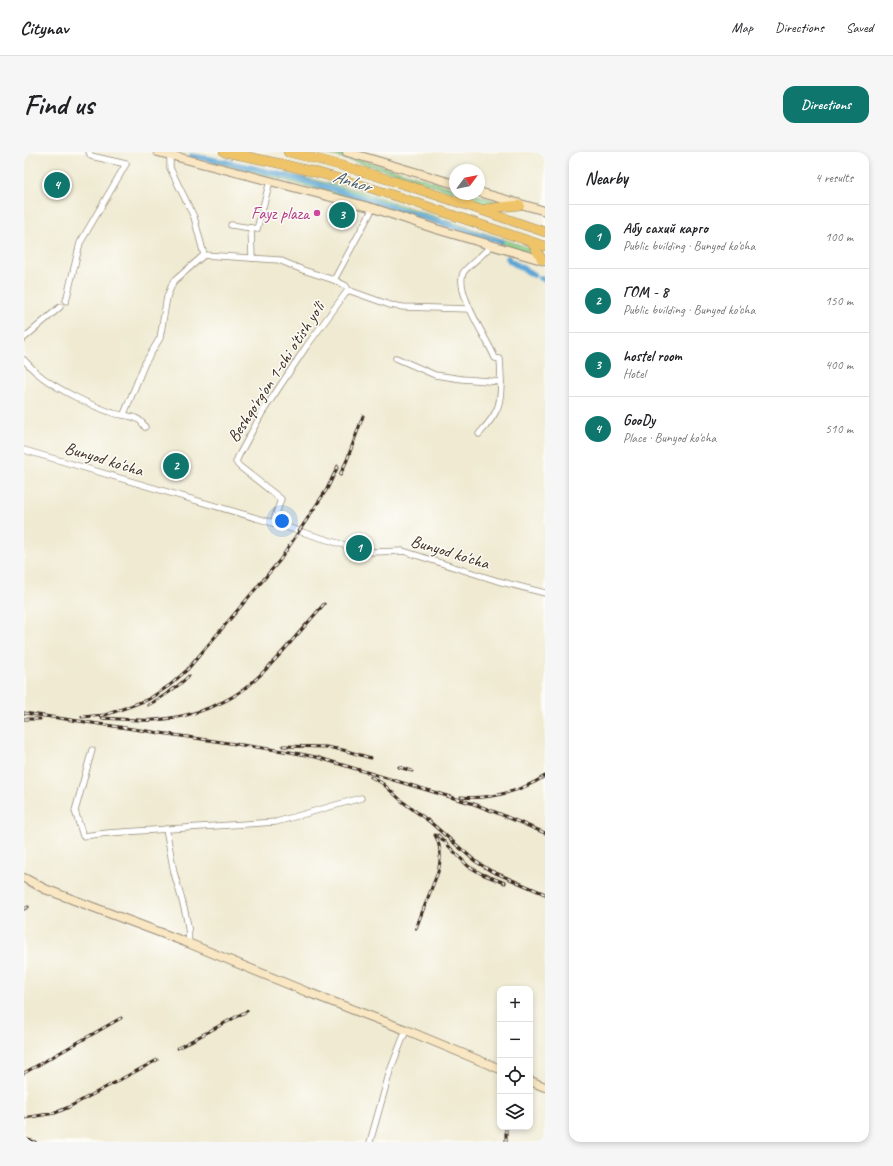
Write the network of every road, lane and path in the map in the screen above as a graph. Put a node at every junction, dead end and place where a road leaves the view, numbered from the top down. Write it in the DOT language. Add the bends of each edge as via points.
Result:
graph roads {
  1 [pos="89,152"];
  2 [pos="158,152"];
  3 [pos="224,152"];
  4 [pos="288,152"];
  5 [pos="348,152"];
  6 [pos="170,155"];
  7 [pos="387,179"];
  8 [pos="270,180"];
  9 [pos="449,182"];
  10 [pos="383,192"];
  11 [pos="485,194"];
  12 [pos="520,204"];
  13 [pos="373,208"];
  14 [pos="481,210"];
  15 [pos="545,211"];
  16 [pos="231,225"];
  17 [pos="251,228"];
  18 [pos="545,232"];
  19 [pos="532,242"];
  20 [pos="491,245"];
  21 [pos="545,246"];
  22 [pos="204,255"];
  23 [pos="252,258"];
  24 [pos="544,260"];
  25 [pos="334,280"];
  26 [pos="348,290"];
  27 [pos="66,301"];
  28 [pos="60,307"];
  29 [pos="469,309"];
  30 [pos="24,338"];
  31 [pos="396,358"];
  32 [pos="24,360"];
  33 [pos="501,382"];
  34 [pos="124,414"];
  35 [pos="145,427"];
  36 [pos="479,434"];
  37 [pos="24,450"];
  38 [pos="273,523"];
  39 [pos="545,593"];
  40 [pos="92,750"];
  41 [pos="361,798"];
  42 [pos="166,829"];
  43 [pos="24,878"];
  44 [pos="188,943"];
  45 [pos="406,1030"];
  46 [pos="497,1068"];
  47 [pos="533,1082"];
  48 [pos="545,1088"];
  49 [pos="370,1142"];
  1 -- 27 [label="street" via="91,156 126,164 80,243"];
  2 -- 6 [label="street"];
  3 -- 10 [label="main road" via="296,167"];
  4 -- 7 [label="main road"];
  5 -- 9 [label="street"];
  6 -- 8 [label="street"];
  6 -- 22 [label="street" via="170,168 194,216"];
  7 -- 10 [label="main road" via="379,182"];
  7 -- 14 [label="main road"];
  8 -- 13 [label="street"];
  8 -- 17 [label="street" via="257,229"];
  10 -- 19 [label="main road"];
  11 -- 12 [label="street"];
  12 -- 14 [label="main road"];
  12 -- 15 [label="street"];
  13 -- 20 [label="street"];
  13 -- 25 [label="street"];
  14 -- 18 [label="main road"];
  16 -- 17 [label="street"];
  17 -- 23 [label="street"];
  19 -- 21 [label="main road"];
  19 -- 24 [label="main road"];
  20 -- 24 [label="street"];
  20 -- 29 [label="street" via="463,272 461,282"];
  22 -- 23 [label="street"];
  22 -- 34 [label="street" via="173,282 167,297 160,338 145,363"];
  23 -- 25 [label="street" via="279,260"];
  25 -- 26 [label="street" via="346,286"];
  26 -- 29 [label="street" via="390,305"];
  26 -- 38 [label="street, Beshqo'rg'on 1-chi o'tish yo'li" via="262,413 236,462 281,499"];
  28 -- 30 [label="street"];
  29 -- 33 [label="street" via="495,358 500,359"];
  31 -- 33 [label="street" via="434,375"];
  32 -- 34 [label="street" via="38,374 61,389 92,405 118,415"];
  33 -- 36 [label="street" via="497,411"];
  34 -- 35 [label="street" via="136,418"];
  37 -- 38 [label="street, Bunyod ko'cha"];
  38 -- 39 [label="street, Bunyod ko'cha" via="357,549 372,552 403,551"];
  40 -- 42 [label="street" via="75,811 82,836"];
  41 -- 42 [label="street" via="276,822"];
  42 -- 44 [label="street" via="187,924"];
  43 -- 44 [label="street" via="45,889"];
  44 -- 45 [label="street"];
  45 -- 46 [label="street"];
  45 -- 49 [label="street" via="390,1071"];
  47 -- 48 [label="street"];
}
